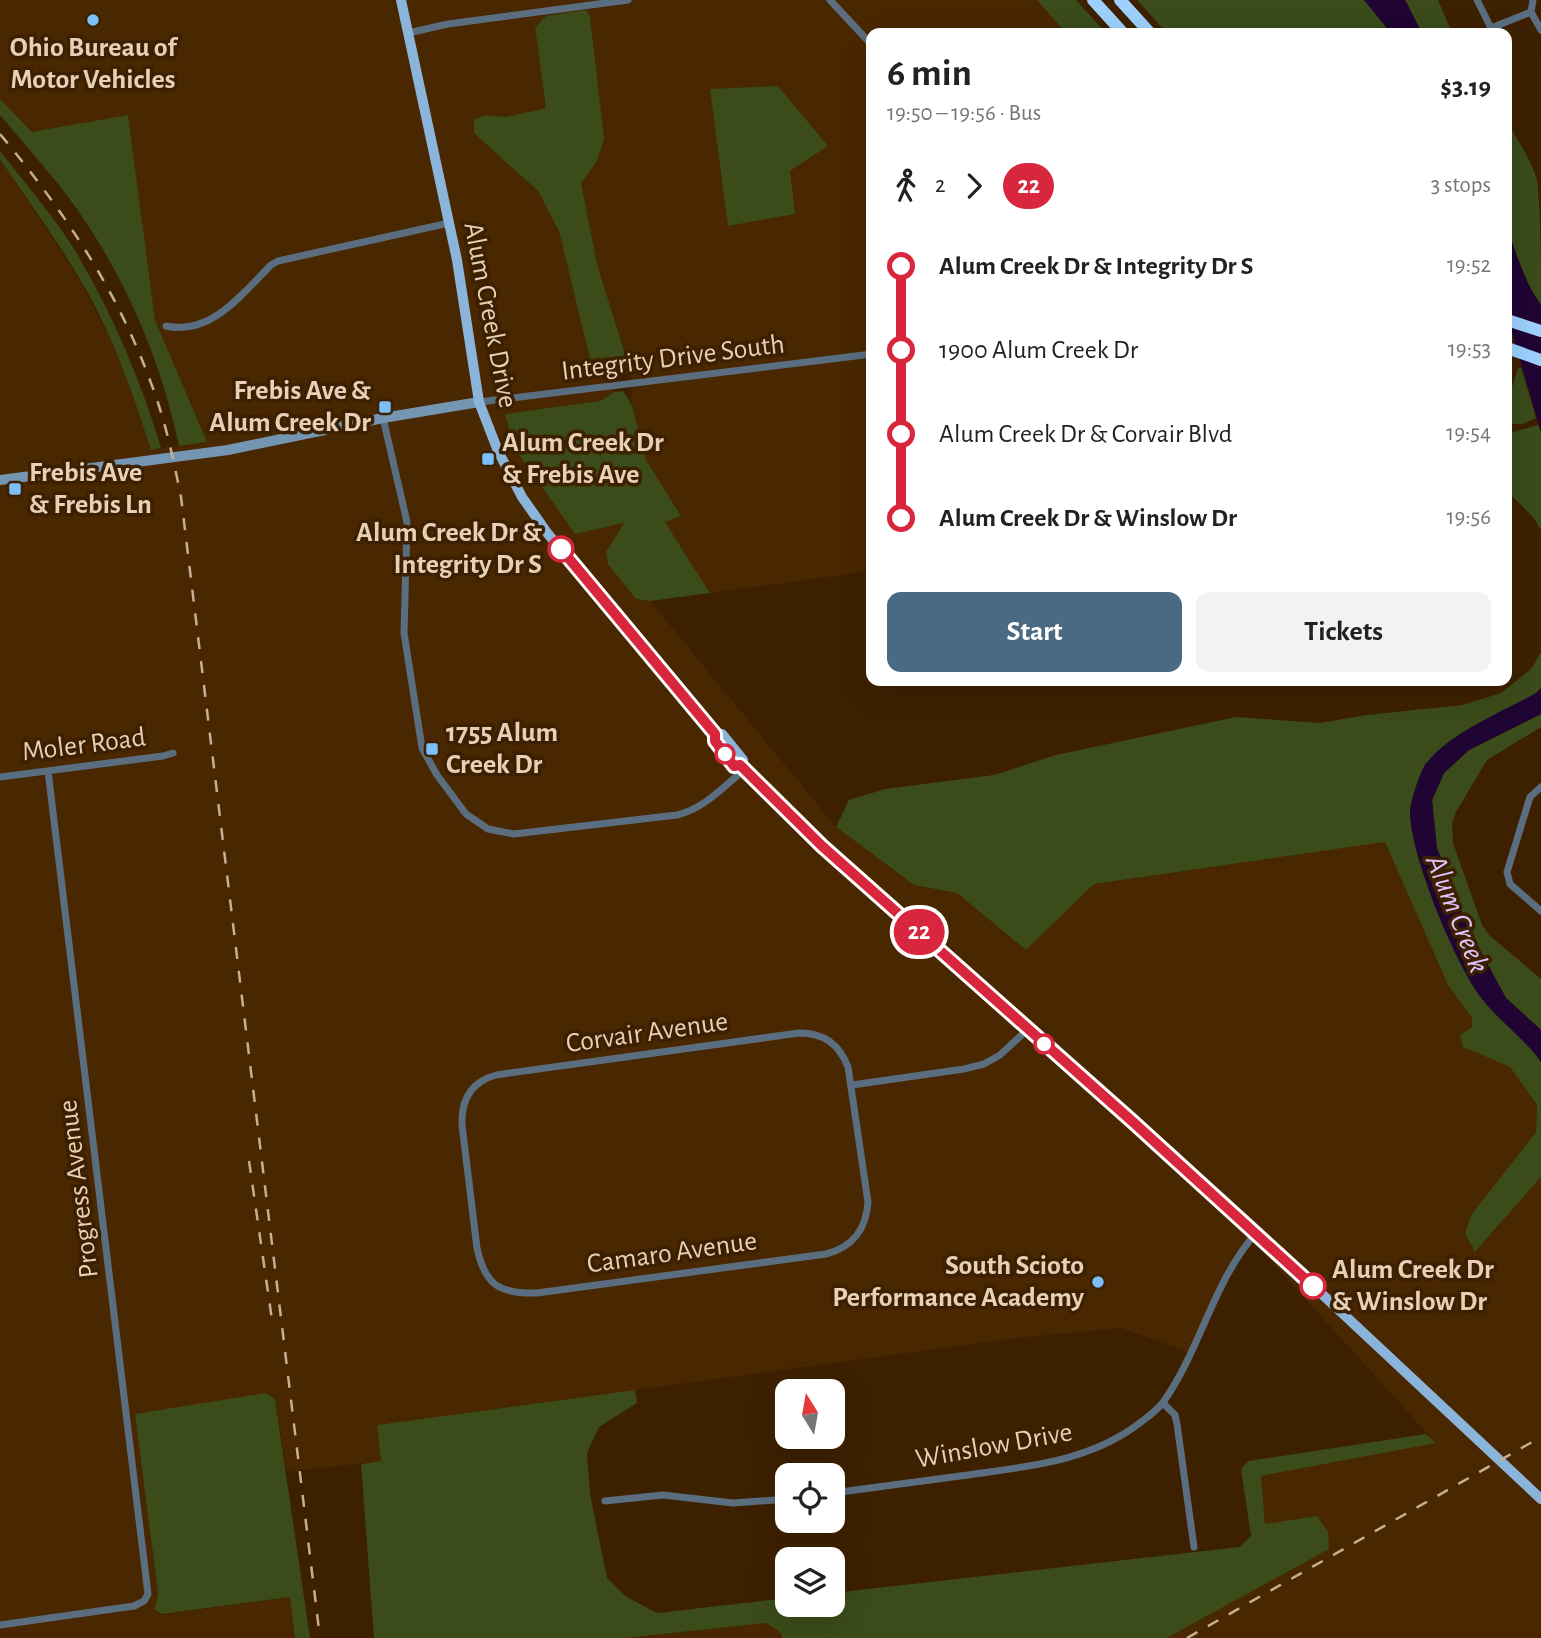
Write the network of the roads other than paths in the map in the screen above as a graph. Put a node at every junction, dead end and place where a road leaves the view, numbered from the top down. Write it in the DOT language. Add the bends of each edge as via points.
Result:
graph roads {
  1 [pos="401,0"];
  2 [pos="628,0"];
  3 [pos="830,0"];
  4 [pos="1093,0"];
  5 [pos="1120,0"];
  6 [pos="1477,0"];
  7 [pos="1533,0"];
  8 [pos="1531,12"];
  9 [pos="1118,28"];
  10 [pos="1145,28"];
  11 [pos="1541,30"];
  12 [pos="408,33"];
  13 [pos="866,39"];
  14 [pos="449,223"];
  15 [pos="1512,322"];
  16 [pos="166,326"];
  17 [pos="1541,331"];
  18 [pos="1512,350"];
  19 [pos="866,355"];
  20 [pos="1541,360"];
  21 [pos="479,402"];
  22 [pos="383,418"];
  23 [pos="0,480"];
  24 [pos="173,753"];
  25 [pos="742,767"];
  26 [pos="48,771"];
  27 [pos="0,777"];
  28 [pos="1541,787"];
  29 [pos="1541,911"];
  30 [pos="1028,1029"];
  31 [pos="852,1085"];
  32 [pos="1256,1233"];
  33 [pos="493,1283"];
  34 [pos="1163,1403"];
  35 [pos="845,1491"];
  36 [pos="1541,1499"];
  37 [pos="775,1500"];
  38 [pos="606,1502"];
  39 [pos="1194,1547"];
  40 [pos="0,1625"];
  1 -- 12 [label="main road, Alum Creek Drive"];
  2 -- 12 [label="street"];
  3 -- 13 [label="street"];
  4 -- 9 [label="highway"];
  5 -- 10 [label="highway"];
  6 -- 8 [label="street" via="1491,28"];
  7 -- 8 [label="street"];
  8 -- 11 [label="street"];
  12 -- 14 [label="main road, Alum Creek Drive"];
  14 -- 16 [label="street" via="278,261 215,319"];
  14 -- 21 [label="main road, Alum Creek Drive"];
  15 -- 17 [label="highway"];
  18 -- 20 [label="highway"];
  19 -- 21 [label="street, Integrity Drive South"];
  21 -- 22 [label="main road"];
  21 -- 25 [label="main road, Alum Creek Drive" via="507,470 541,525 715,734 715,741 734,766"];
  22 -- 23 [label="main road" via="228,450"];
  22 -- 25 [label="street" via="407,522 404,634 422,748 466,814 488,829 514,834 677,816 714,796"];
  24 -- 26 [label="street, Moler Road"];
  25 -- 30 [label="main road, Alum Creek Drive" via="826,850"];
  26 -- 27 [label="street, Moler Road"];
  26 -- 40 [label="street, Progress Avenue" via="149,1586 144,1601 134,1606"];
  28 -- 29 [label="street" via="1530,797 1507,872 1510,884"];
  30 -- 31 [label="street" via="984,1064"];
  30 -- 32 [label="main road, Alum Creek Drive"];
  31 -- 33 [label="street, Camaro Avenue" via="868,1202 865,1222 842,1249 537,1293 513,1293"];
  31 -- 33 [label="street, Corvair Avenue" via="841,1051 828,1039 800,1032 484,1079 463,1104 462,1125 477,1248 481,1267"];
  32 -- 34 [label="street, Winslow Drive" via="1224,1280"];
  32 -- 36 [label="main road, Alum Creek Drive"];
  34 -- 35 [label="street, Winslow Drive" via="1128,1433 1058,1461"];
  34 -- 39 [label="street" via="1177,1424"];
  37 -- 38 [label="street" via="733,1503 663,1494"];
}
